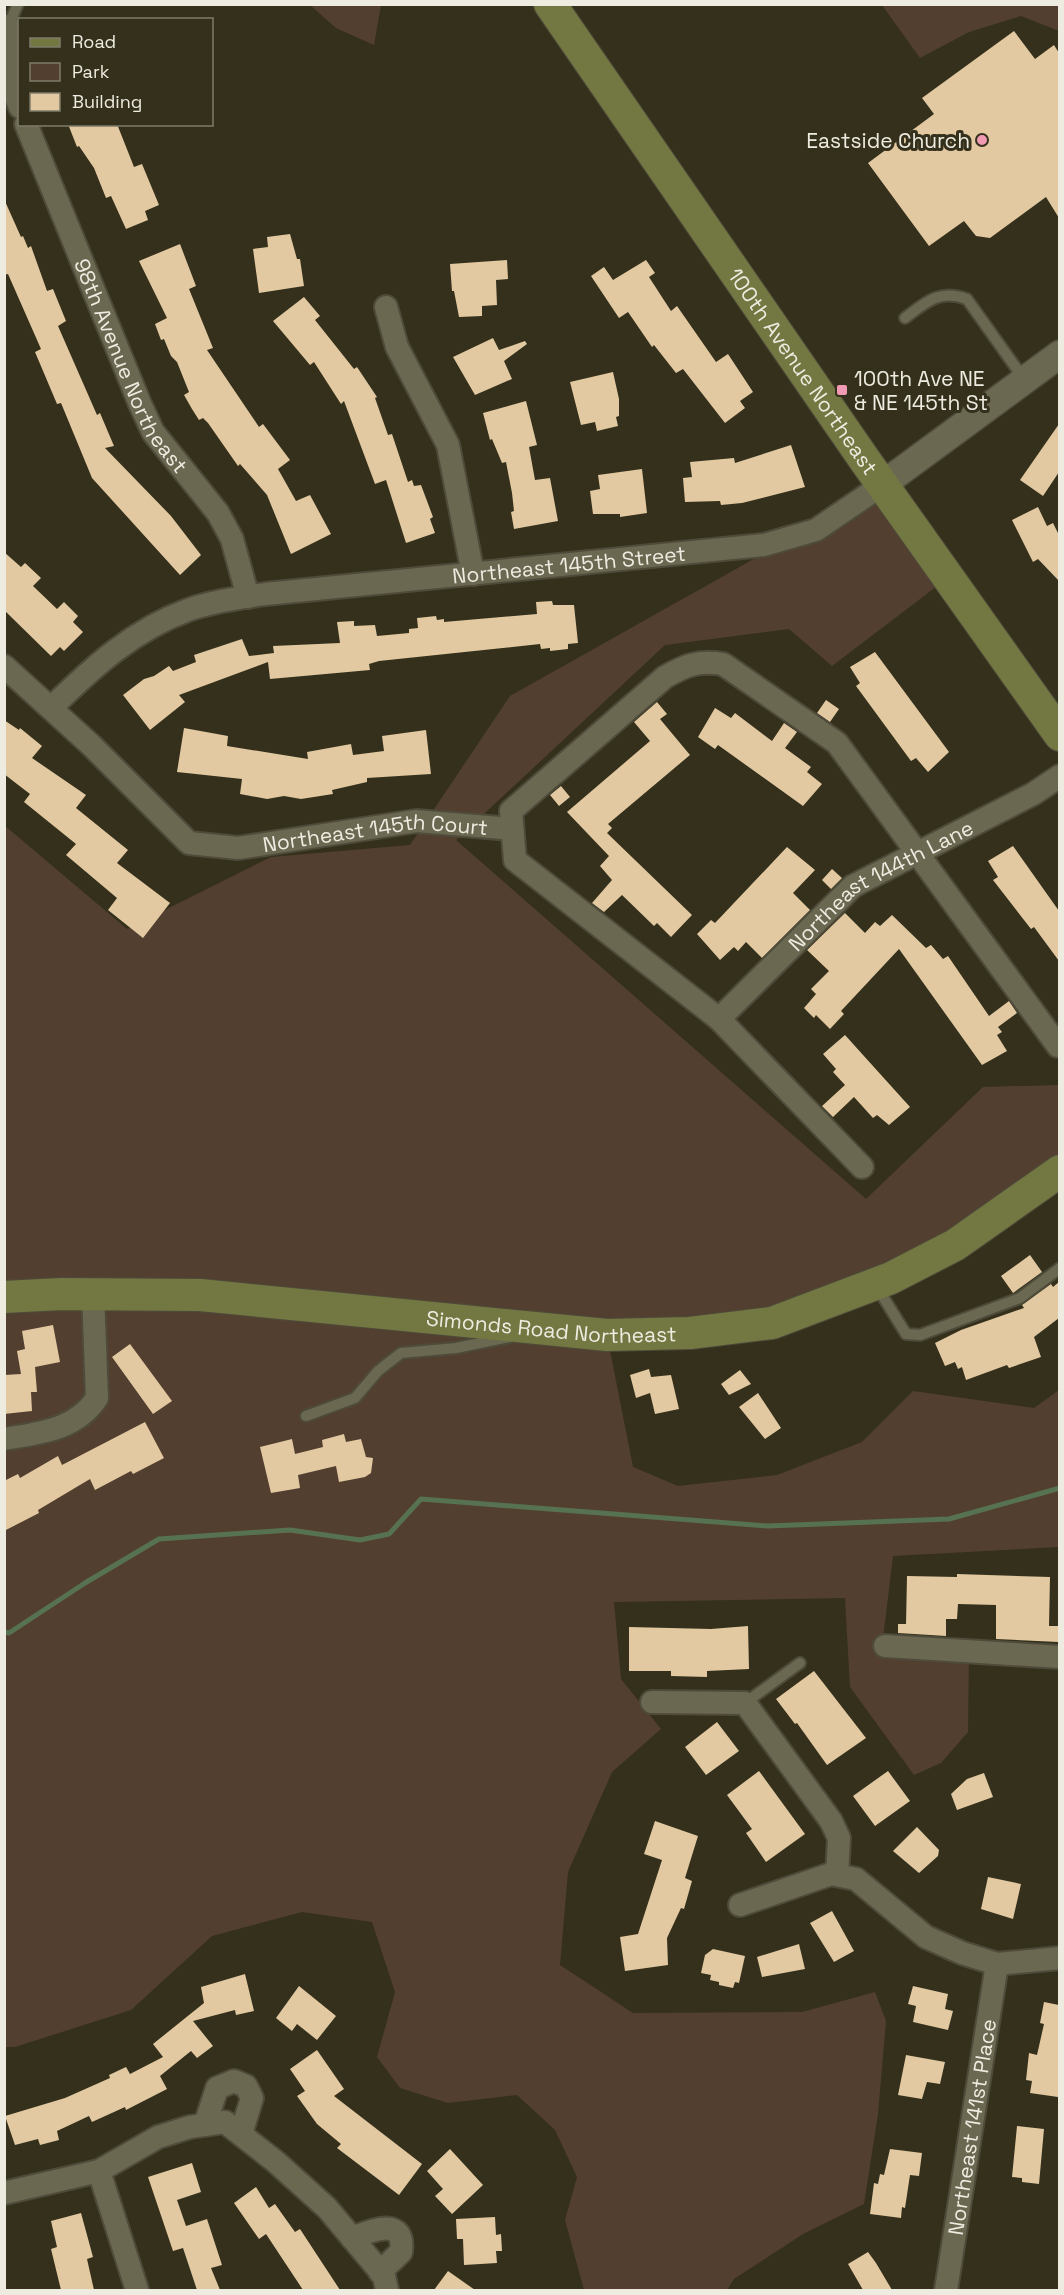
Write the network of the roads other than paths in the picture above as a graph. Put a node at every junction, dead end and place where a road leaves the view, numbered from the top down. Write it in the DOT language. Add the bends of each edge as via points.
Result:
graph roads {
  1 [pos="18,4"];
  2 [pos="550,4"];
  3 [pos="8,26"];
  4 [pos="18,102"];
  5 [pos="27,126"];
  6 [pos="386,307"];
  7 [pos="905,318"];
  8 [pos="1059,354"];
  9 [pos="1024,379"];
  10 [pos="882,485"];
  11 [pos="473,574"];
  12 [pos="248,597"];
  13 [pos="4,666"];
  14 [pos="51,708"];
  15 [pos="1059,735"];
  16 [pos="1059,776"];
  17 [pos="512,829"];
  18 [pos="915,853"];
  19 [pos="719,1019"];
  20 [pos="1058,1046"];
  21 [pos="862,1167"];
  22 [pos="1059,1171"];
  23 [pos="1059,1268"];
  24 [pos="876,1284"];
  25 [pos="93,1294"];
  26 [pos="4,1297"];
  27 [pos="549,1329"];
  28 [pos="306,1416"];
  29 [pos="4,1439"];
  30 [pos="885,1646"];
  31 [pos="1059,1657"];
  32 [pos="800,1663"];
  33 [pos="652,1702"];
  34 [pos="745,1703"];
  35 [pos="837,1875"];
  36 [pos="740,1905"];
  37 [pos="1059,1958"];
  38 [pos="997,1964"];
  39 [pos="205,2125"];
  40 [pos="241,2134"];
  41 [pos="99,2171"];
  42 [pos="4,2193"];
  43 [pos="352,2238"];
  44 [pos="384,2281"];
  45 [pos="137,2290"];
  46 [pos="946,2290"];
  1 -- 3 [label="lane"];
  2 -- 10 [label="main road, 100th Avenue Northeast"];
  3 -- 4 [label="street" via="7,76"];
  5 -- 12 [label="street, 98th Avenue Northeast" via="153,432 218,513 232,539"];
  6 -- 11 [label="street" via="397,347 448,445"];
  7 -- 9 [label="lane" via="934,297 967,299"];
  8 -- 9 [label="street, Northeast 145th Street"];
  9 -- 10 [label="street, Northeast 145th Street"];
  10 -- 11 [label="street, Northeast 145th Street" via="816,530 764,545"];
  10 -- 15 [label="main road, 100th Avenue Northeast"];
  11 -- 12 [label="street, Northeast 145th Street"];
  12 -- 14 [label="street, Northeast 145th Street" via="189,610 126,641"];
  13 -- 14 [label="street, Northeast 145th Court"];
  14 -- 17 [label="street, Northeast 145th Court" via="189,843 238,848 416,821"];
  16 -- 18 [label="street, Northeast 144th Lane" via="1033,794"];
  17 -- 18 [label="street" via="510,811 665,677 687,664 704,661 723,664 837,743"];
  17 -- 19 [label="street" via="515,860"];
  18 -- 19 [label="street, Northeast 144th Lane" via="853,886"];
  18 -- 20 [label="street"];
  19 -- 21 [label="street"];
  22 -- 24 [label="main road, Simonds Road Northeast" via="955,1245"];
  23 -- 24 [label="lane" via="1020,1298 920,1335 906,1334"];
  24 -- 27 [label="main road, Simonds Road Northeast" via="760,1324 666,1334 607,1335"];
  25 -- 26 [label="main road, Simonds Road Northeast"];
  25 -- 27 [label="main road, Simonds Road Northeast" via="200,1295"];
  25 -- 29 [label="street" via="97,1398 77,1420 49,1432"];
  27 -- 28 [label="lane" via="456,1348 401,1353 378,1371 355,1398"];
  30 -- 31 [label="street"];
  32 -- 34 [label="lane"];
  33 -- 34 [label="street"];
  34 -- 35 [label="street" via="831,1821 839,1838"];
  35 -- 36 [label="street"];
  35 -- 38 [label="street" via="856,1879 926,1937"];
  37 -- 38 [label="street"];
  38 -- 46 [label="street, Northeast 141st Place"];
  39 -- 40 [label="street" via="225,2122"];
  39 -- 40 [label="street" via="217,2088 234,2081 246,2086 252,2098"];
  39 -- 41 [label="street" via="158,2138"];
  40 -- 43 [label="street" via="327,2208"];
  41 -- 42 [label="street"];
  41 -- 45 [label="street"];
  43 -- 44 [label="street"];
  43 -- 44 [label="street" via="380,2228 398,2234 401,2252"];
}
